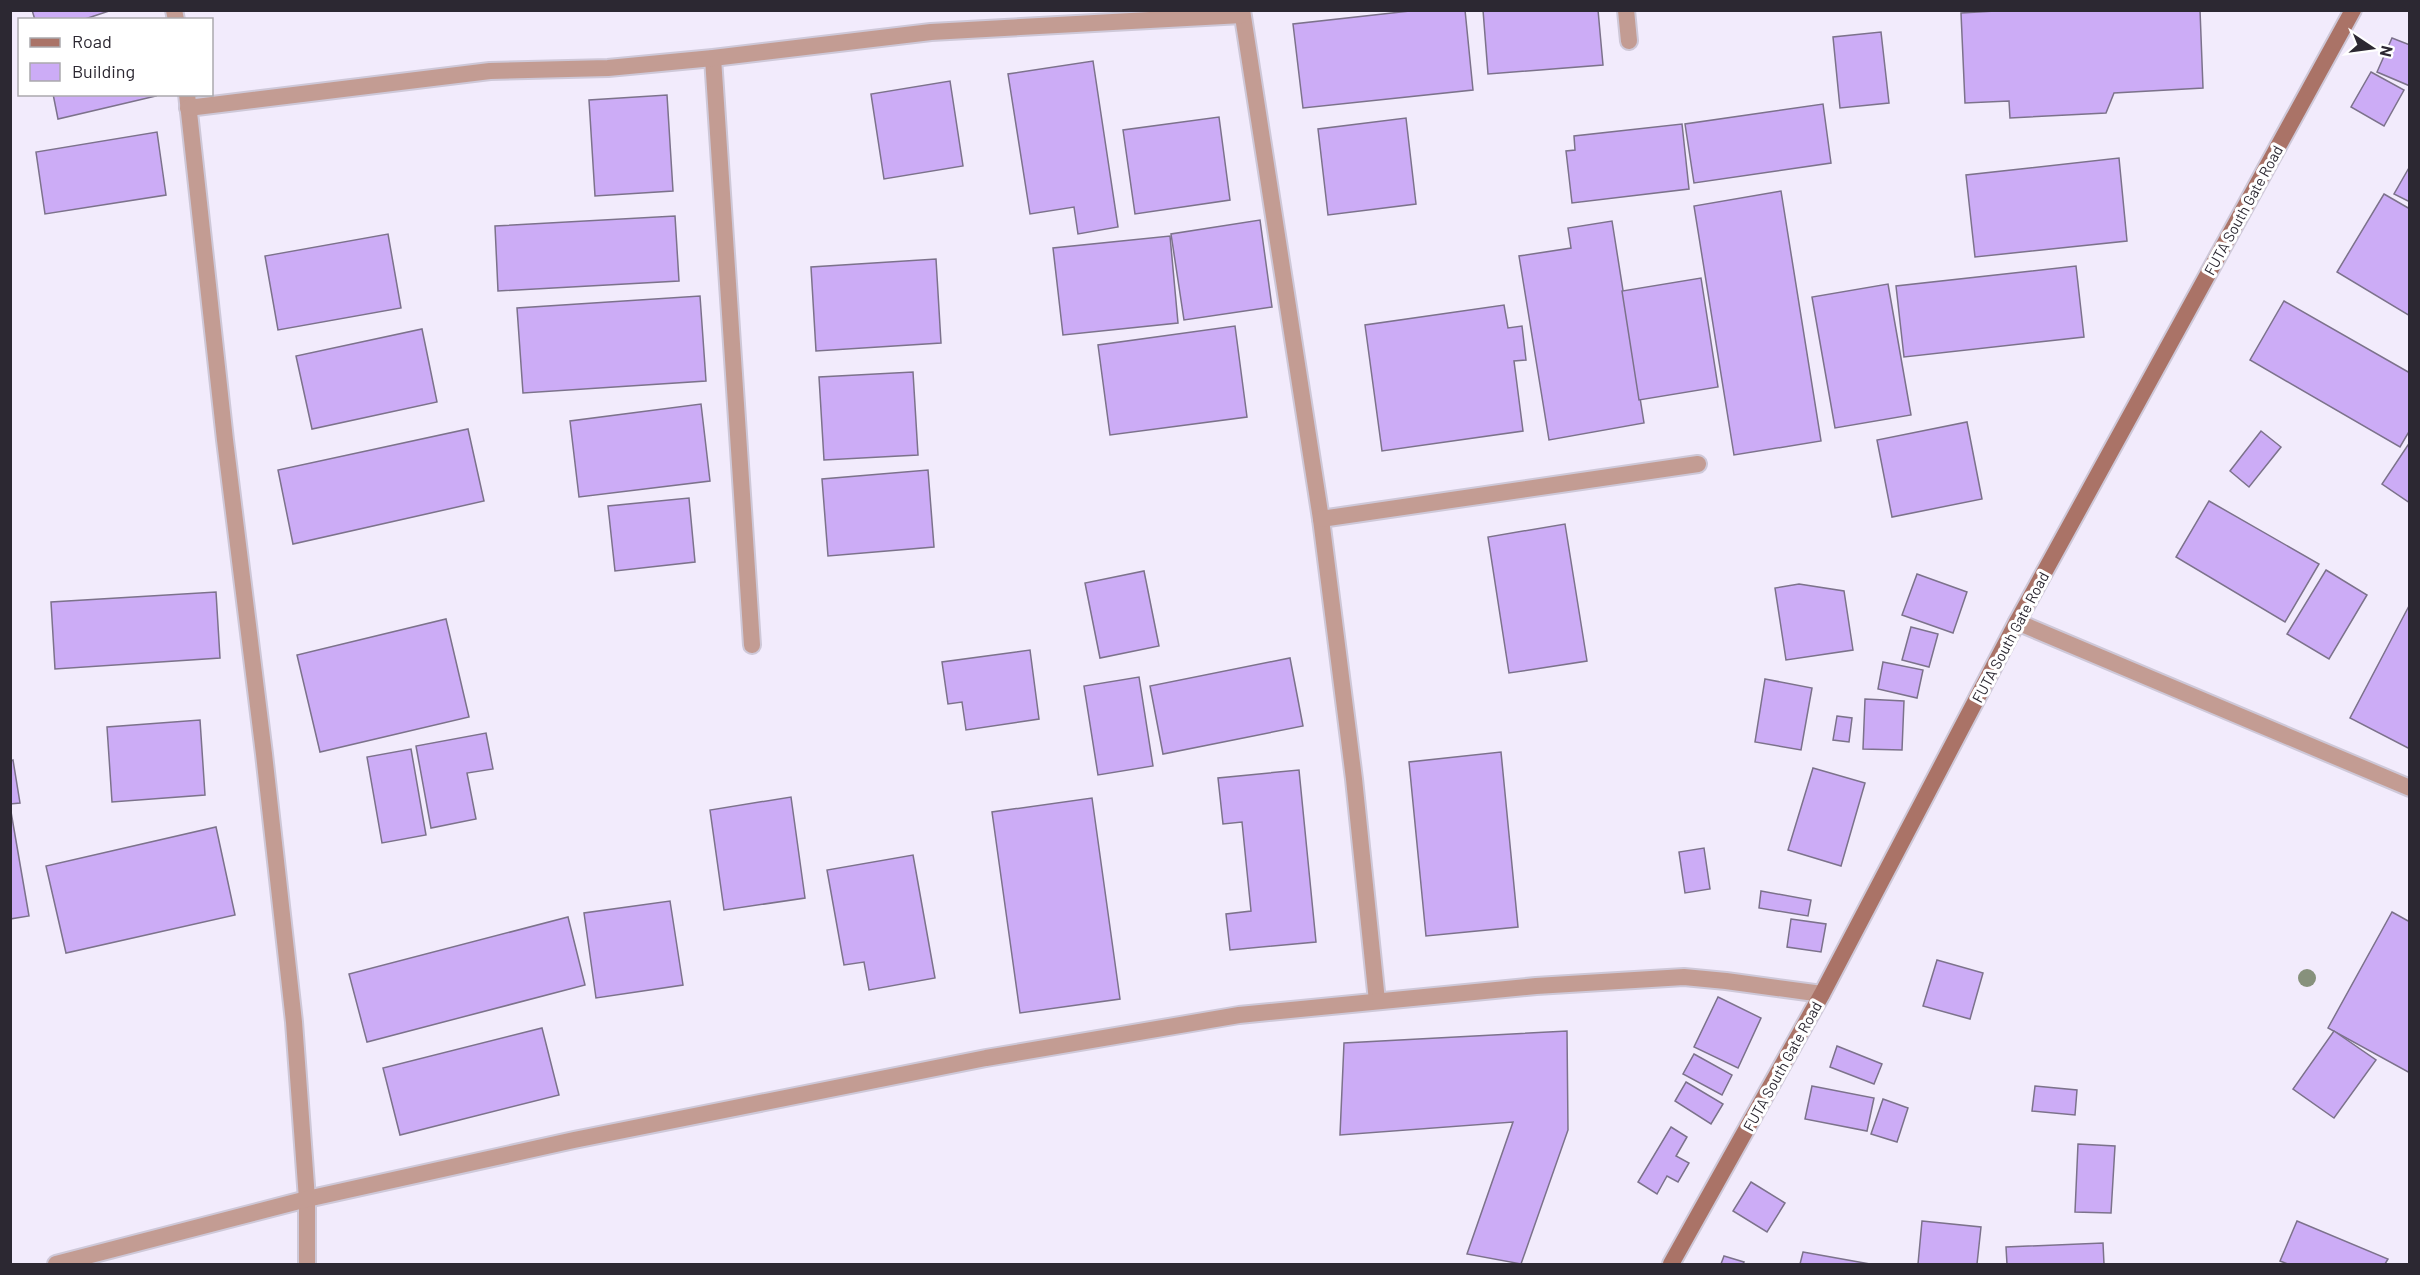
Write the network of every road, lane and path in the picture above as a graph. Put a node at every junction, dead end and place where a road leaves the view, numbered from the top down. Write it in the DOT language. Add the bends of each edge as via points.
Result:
graph roads {
  1 [pos="1626,10"];
  2 [pos="2353,10"];
  3 [pos="1242,13"];
  4 [pos="1629,40"];
  5 [pos="713,58"];
  6 [pos="188,101"];
  7 [pos="1698,464"];
  8 [pos="1321,519"];
  9 [pos="2017,622"];
  10 [pos="752,645"];
  11 [pos="2409,788"];
  12 [pos="1822,994"];
  13 [pos="1377,1001"];
  14 [pos="308,1198"];
  15 [pos="56,1264"];
  16 [pos="307,1264"];
  17 [pos="1671,1264"];
  1 -- 4 [label="street"];
  2 -- 9 [label="main road, FUTA South Gate Road"];
  3 -- 5 [label="street" via="931,32"];
  3 -- 8 [label="street"];
  5 -- 6 [label="street" via="608,68 490,71"];
  5 -- 10 [label="street"];
  6 -- 14 [label="street" via="293,1011"];
  7 -- 8 [label="street"];
  8 -- 13 [label="street"];
  9 -- 11 [label="street"];
  9 -- 12 [label="main road, FUTA South Gate Road"];
  12 -- 13 [label="street" via="1684,977"];
  12 -- 17 [label="main road, FUTA South Gate Road"];
  13 -- 14 [label="street" via="1239,1015 986,1058 574,1140"];
  14 -- 15 [label="street"];
  14 -- 16 [label="street"];
}
